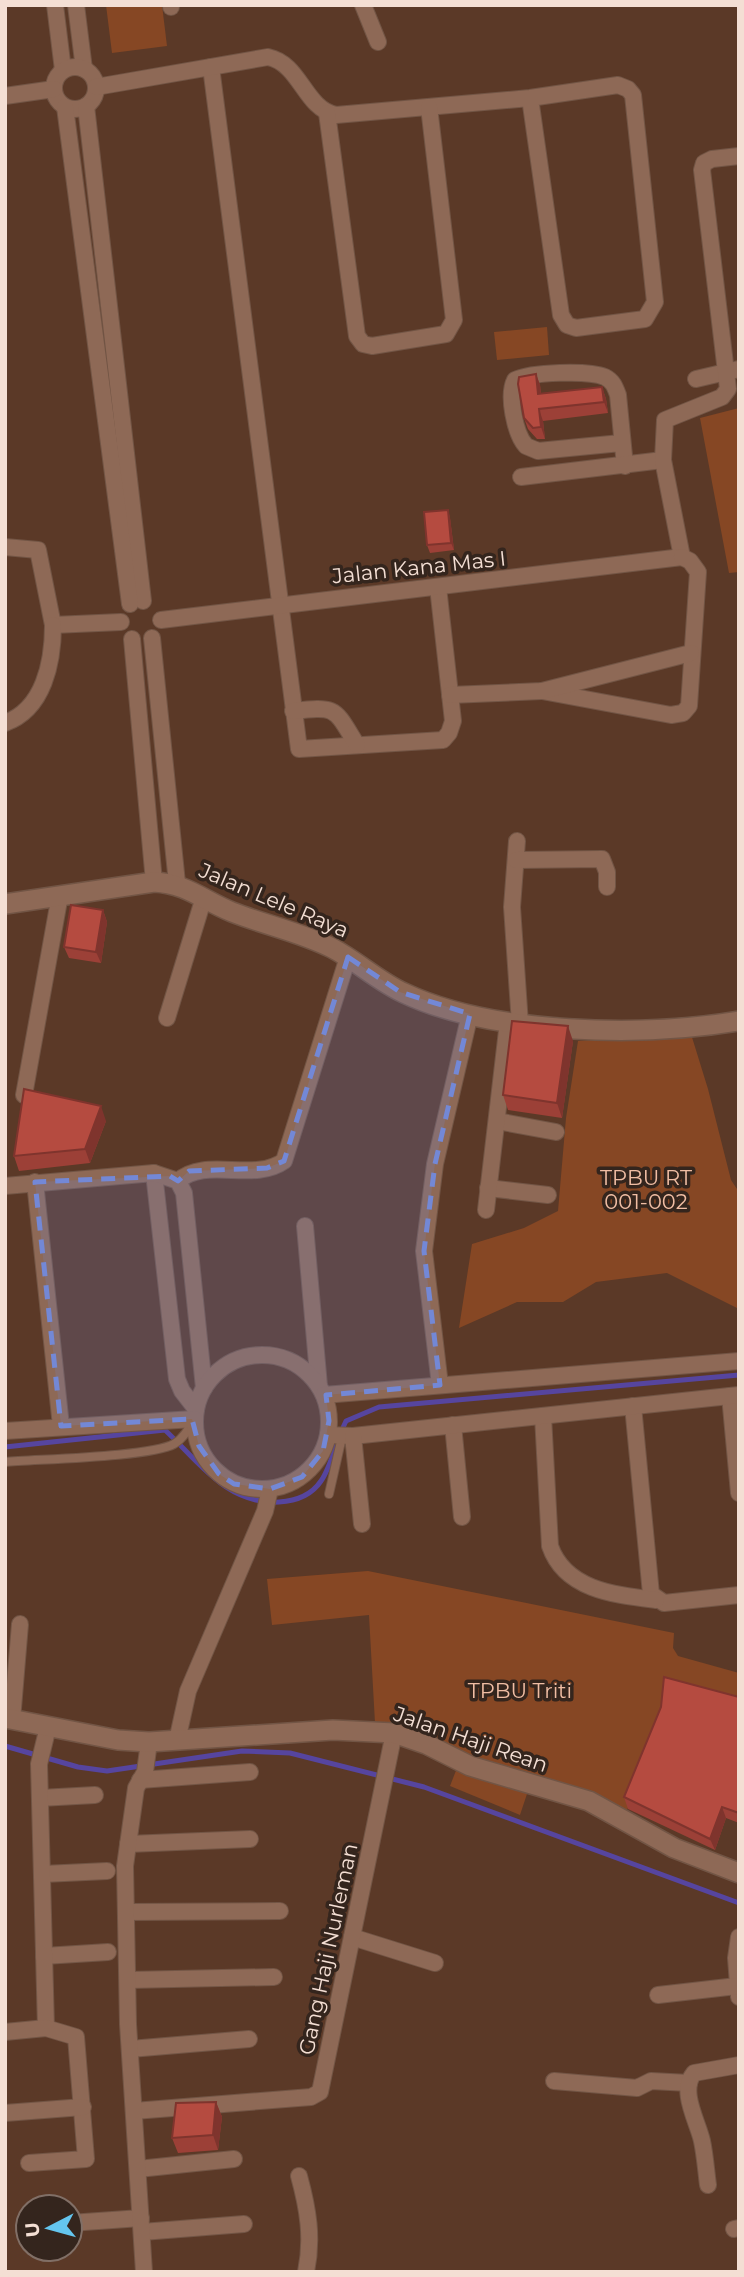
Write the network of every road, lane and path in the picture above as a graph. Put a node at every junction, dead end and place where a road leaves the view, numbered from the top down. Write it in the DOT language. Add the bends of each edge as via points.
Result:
graph roads {
  1 [pos="55,5"];
  2 [pos="76,5"];
  3 [pos="363,5"];
  4 [pos="378,43"];
  5 [pos="211,67"];
  6 [pos="85,69"];
  7 [pos="63,70"];
  8 [pos="96,87"];
  9 [pos="54,89"];
  10 [pos="5,96"];
  11 [pos="530,98"];
  12 [pos="86,106"];
  13 [pos="65,107"];
  14 [pos="429,107"];
  15 [pos="327,113"];
  16 [pos="739,156"];
  17 [pos="732,370"];
  18 [pos="696,379"];
  19 [pos="621,443"];
  20 [pos="547,450"];
  21 [pos="663,460"];
  22 [pos="625,466"];
  23 [pos="551,474"];
  24 [pos="521,477"];
  25 [pos="5,547"];
  26 [pos="682,557"];
  27 [pos="438,587"];
  28 [pos="137,603"];
  29 [pos="281,604"];
  30 [pos="161,620"];
  31 [pos="121,622"];
  32 [pos="53,625"];
  33 [pos="152,638"];
  34 [pos="132,639"];
  35 [pos="691,653"];
  36 [pos="542,691"];
  37 [pos="450,695"];
  38 [pos="293,712"];
  39 [pos="5,723"];
  40 [pos="357,745"];
  41 [pos="517,841"];
  42 [pos="516,860"];
  43 [pos="154,882"];
  44 [pos="177,883"];
  45 [pos="607,887"];
  46 [pos="60,895"];
  47 [pos="204,897"];
  48 [pos="5,904"];
  49 [pos="348,957"];
  50 [pos="470,1014"];
  51 [pos="167,1018"];
  52 [pos="739,1021"];
  53 [pos="514,1023"];
  54 [pos="24,1095"];
  55 [pos="497,1121"];
  56 [pos="556,1132"];
  57 [pos="155,1173"];
  58 [pos="178,1181"];
  59 [pos="35,1182"];
  60 [pos="5,1186"];
  61 [pos="488,1188"];
  62 [pos="548,1195"];
  63 [pos="486,1210"];
  64 [pos="305,1226"];
  65 [pos="739,1361"];
  66 [pos="440,1385"];
  67 [pos="204,1388"];
  68 [pos="321,1391"];
  69 [pos="734,1396"];
  70 [pos="633,1406"];
  71 [pos="195,1414"];
  72 [pos="543,1416"];
  73 [pos="453,1425"];
  74 [pos="61,1426"];
  75 [pos="5,1432"];
  76 [pos="341,1436"];
  77 [pos="5,1462"];
  78 [pos="270,1489"];
  79 [pos="739,1493"];
  80 [pos="329,1494"];
  81 [pos="462,1517"];
  82 [pos="362,1524"];
  83 [pos="739,1595"];
  84 [pos="656,1600"];
  85 [pos="20,1624"];
  86 [pos="9,1719"];
  87 [pos="48,1727"];
  88 [pos="394,1733"];
  89 [pos="177,1741"];
  90 [pos="145,1762"];
  91 [pos="250,1772"];
  92 [pos="95,1795"];
  93 [pos="40,1798"];
  94 [pos="250,1839"];
  95 [pos="128,1844"];
  96 [pos="107,1871"];
  97 [pos="43,1874"];
  98 [pos="739,1874"];
  99 [pos="280,1910"];
  100 [pos="127,1912"];
  101 [pos="352,1937"];
  102 [pos="739,1937"];
  103 [pos="108,1952"];
  104 [pos="44,1956"];
  105 [pos="435,1963"];
  106 [pos="274,1977"];
  107 [pos="128,1980"];
  108 [pos="738,1991"];
  109 [pos="658,1995"];
  110 [pos="46,2028"];
  111 [pos="5,2032"];
  112 [pos="249,2039"];
  113 [pos="130,2049"];
  114 [pos="739,2065"];
  115 [pos="554,2081"];
  116 [pos="689,2083"];
  117 [pos="83,2107"];
  118 [pos="134,2112"];
  119 [pos="5,2113"];
  120 [pos="234,2159"];
  121 [pos="29,2163"];
  122 [pos="138,2169"];
  123 [pos="299,2176"];
  124 [pos="708,2185"];
  125 [pos="84,2223"];
  126 [pos="244,2224"];
  127 [pos="142,2225"];
  128 [pos="144,2272"];
  129 [pos="306,2272"];
  1 -- 7 [label="street"];
  2 -- 6 [label="street"];
  3 -- 4 [label="street"];
  5 -- 8 [label="street"];
  5 -- 15 [label="street" via="268,57 283,62"];
  5 -- 29 [label="street"];
  6 -- 7 [label="street"];
  6 -- 8 [label="street"];
  7 -- 9 [label="street"];
  8 -- 12 [label="street"];
  9 -- 10 [label="street"];
  9 -- 13 [label="street"];
  11 -- 11 [label="street" via="618,85 633,95 655,302 645,318 576,328 567,325 561,315"];
  11 -- 14 [label="street"];
  12 -- 13 [label="street"];
  12 -- 28 [label="street"];
  13 -- 28 [label="street"];
  14 -- 15 [label="street"];
  14 -- 15 [label="street" via="453,328 446,334 372,346 357,336"];
  16 -- 17 [label="street" via="712,159 702,170"];
  17 -- 18 [label="street"];
  17 -- 21 [label="street" via="722,397 666,421"];
  19 -- 20 [label="street"];
  19 -- 20 [label="street" via="618,395 614,384 605,378 589,374 519,378 512,385 520,440 530,449"];
  19 -- 22 [label="street"];
  20 -- 23 [label="street"];
  21 -- 22 [label="street"];
  21 -- 26 [label="street"];
  22 -- 23 [label="street"];
  23 -- 24 [label="street"];
  25 -- 32 [label="street" via="38,550"];
  26 -- 27 [label="street, Jalan Kana Mas I"];
  26 -- 35 [label="street" via="698,572"];
  27 -- 29 [label="street, Jalan Kana Mas I"];
  27 -- 37 [label="street"];
  28 -- 30 [label="street" via="156,607"];
  28 -- 31 [label="street" via="122,614"];
  29 -- 30 [label="street, Jalan Kana Mas I"];
  29 -- 38 [label="street"];
  30 -- 33 [label="street"];
  31 -- 32 [label="street"];
  31 -- 34 [label="street"];
  32 -- 39 [label="street" via="48,678 20,718"];
  33 -- 34 [label="street"];
  33 -- 44 [label="street"];
  34 -- 43 [label="street"];
  35 -- 36 [label="street"];
  35 -- 36 [label="street" via="689,706 683,713 671,715"];
  36 -- 37 [label="street"];
  37 -- 40 [label="street" via="453,721 443,740"];
  38 -- 40 [label="street" via="330,709"];
  38 -- 40 [label="street" via="299,749"];
  41 -- 42 [label="street"];
  42 -- 45 [label="street" via="602,859"];
  42 -- 53 [label="street"];
  43 -- 44 [label="street, Jalan Lele Raya"];
  43 -- 46 [label="street, Jalan Lele Raya"];
  44 -- 47 [label="street, Jalan Lele Raya"];
  46 -- 48 [label="street, Jalan Lele Raya"];
  46 -- 54 [label="street"];
  47 -- 49 [label="street, Jalan Lele Raya"];
  47 -- 51 [label="street"];
  49 -- 50 [label="street, Jalan Lele Raya" via="400,992"];
  49 -- 58 [label="street" via="284,1161 267,1168 189,1171"];
  50 -- 53 [label="street, Jalan Lele Raya"];
  50 -- 66 [label="street" via="435,1164 424,1251"];
  52 -- 53 [label="street, Jalan Lele Raya" via="596,1030"];
  53 -- 55 [label="street"];
  55 -- 56 [label="street"];
  55 -- 61 [label="street"];
  57 -- 58 [label="street"];
  57 -- 59 [label="street"];
  57 -- 71 [label="street" via="177,1379"];
  58 -- 67 [label="street" via="184,1193"];
  59 -- 60 [label="street"];
  59 -- 74 [label="street"];
  61 -- 62 [label="street"];
  61 -- 63 [label="street"];
  64 -- 68 [label="street"];
  65 -- 66 [label="street"];
  66 -- 68 [label="street"];
  67 -- 68 [label="street" via="228,1364 261,1354 294,1363"];
  67 -- 71 [label="street"];
  68 -- 76 [label="street"];
  69 -- 70 [label="street"];
  69 -- 79 [label="street"];
  70 -- 72 [label="street"];
  70 -- 84 [label="street" via="651,1594"];
  71 -- 74 [label="street"];
  71 -- 77 [label="lane" via="183,1438 172,1446"];
  71 -- 78 [label="street" via="199,1446 219,1474 234,1484"];
  72 -- 73 [label="street"];
  72 -- 84 [label="street" via="555,1561 571,1576 609,1593"];
  73 -- 76 [label="street"];
  73 -- 81 [label="street"];
  74 -- 75 [label="street"];
  76 -- 78 [label="street" via="302,1477"];
  76 -- 80 [label="lane"];
  76 -- 82 [label="street"];
  78 -- 89 [label="street" via="265,1511 188,1691"];
  83 -- 84 [label="street"];
  85 -- 86 [label="street"];
  86 -- 87 [label="street, Jalan Haji Rean"];
  87 -- 90 [label="street, Jalan Haji Rean" via="118,1740"];
  87 -- 93 [label="street" via="39,1764"];
  88 -- 89 [label="street, Jalan Haji Rean" via="332,1730"];
  88 -- 98 [label="street, Jalan Haji Rean" via="470,1766 589,1801 674,1848"];
  88 -- 101 [label="street, Gang Haji Nurleman"];
  89 -- 90 [label="street, Jalan Haji Rean"];
  90 -- 91 [label="street"];
  90 -- 95 [label="street"];
  92 -- 93 [label="street"];
  93 -- 97 [label="street"];
  94 -- 95 [label="street"];
  95 -- 100 [label="street"];
  96 -- 97 [label="street"];
  97 -- 104 [label="street"];
  99 -- 100 [label="street"];
  100 -- 107 [label="street"];
  101 -- 105 [label="street"];
  101 -- 118 [label="street, Gang Haji Nurleman" via="320,2092 311,2097 239,2105"];
  102 -- 108 [label="street"];
  103 -- 104 [label="street"];
  104 -- 110 [label="street"];
  106 -- 107 [label="street"];
  107 -- 113 [label="street"];
  108 -- 109 [label="street"];
  110 -- 111 [label="street"];
  110 -- 117 [label="street" via="76,2037"];
  112 -- 113 [label="street"];
  113 -- 118 [label="street"];
  114 -- 116 [label="street" via="694,2073"];
  115 -- 116 [label="street" via="637,2088 651,2081"];
  116 -- 124 [label="street"];
  117 -- 119 [label="street"];
  117 -- 121 [label="street" via="86,2159"];
  118 -- 122 [label="street"];
  120 -- 122 [label="street"];
  122 -- 127 [label="street"];
  123 -- 129 [label="street" via="309,2219 311,2247"];
  125 -- 127 [label="street"];
  126 -- 127 [label="street"];
  127 -- 128 [label="street"];
}
